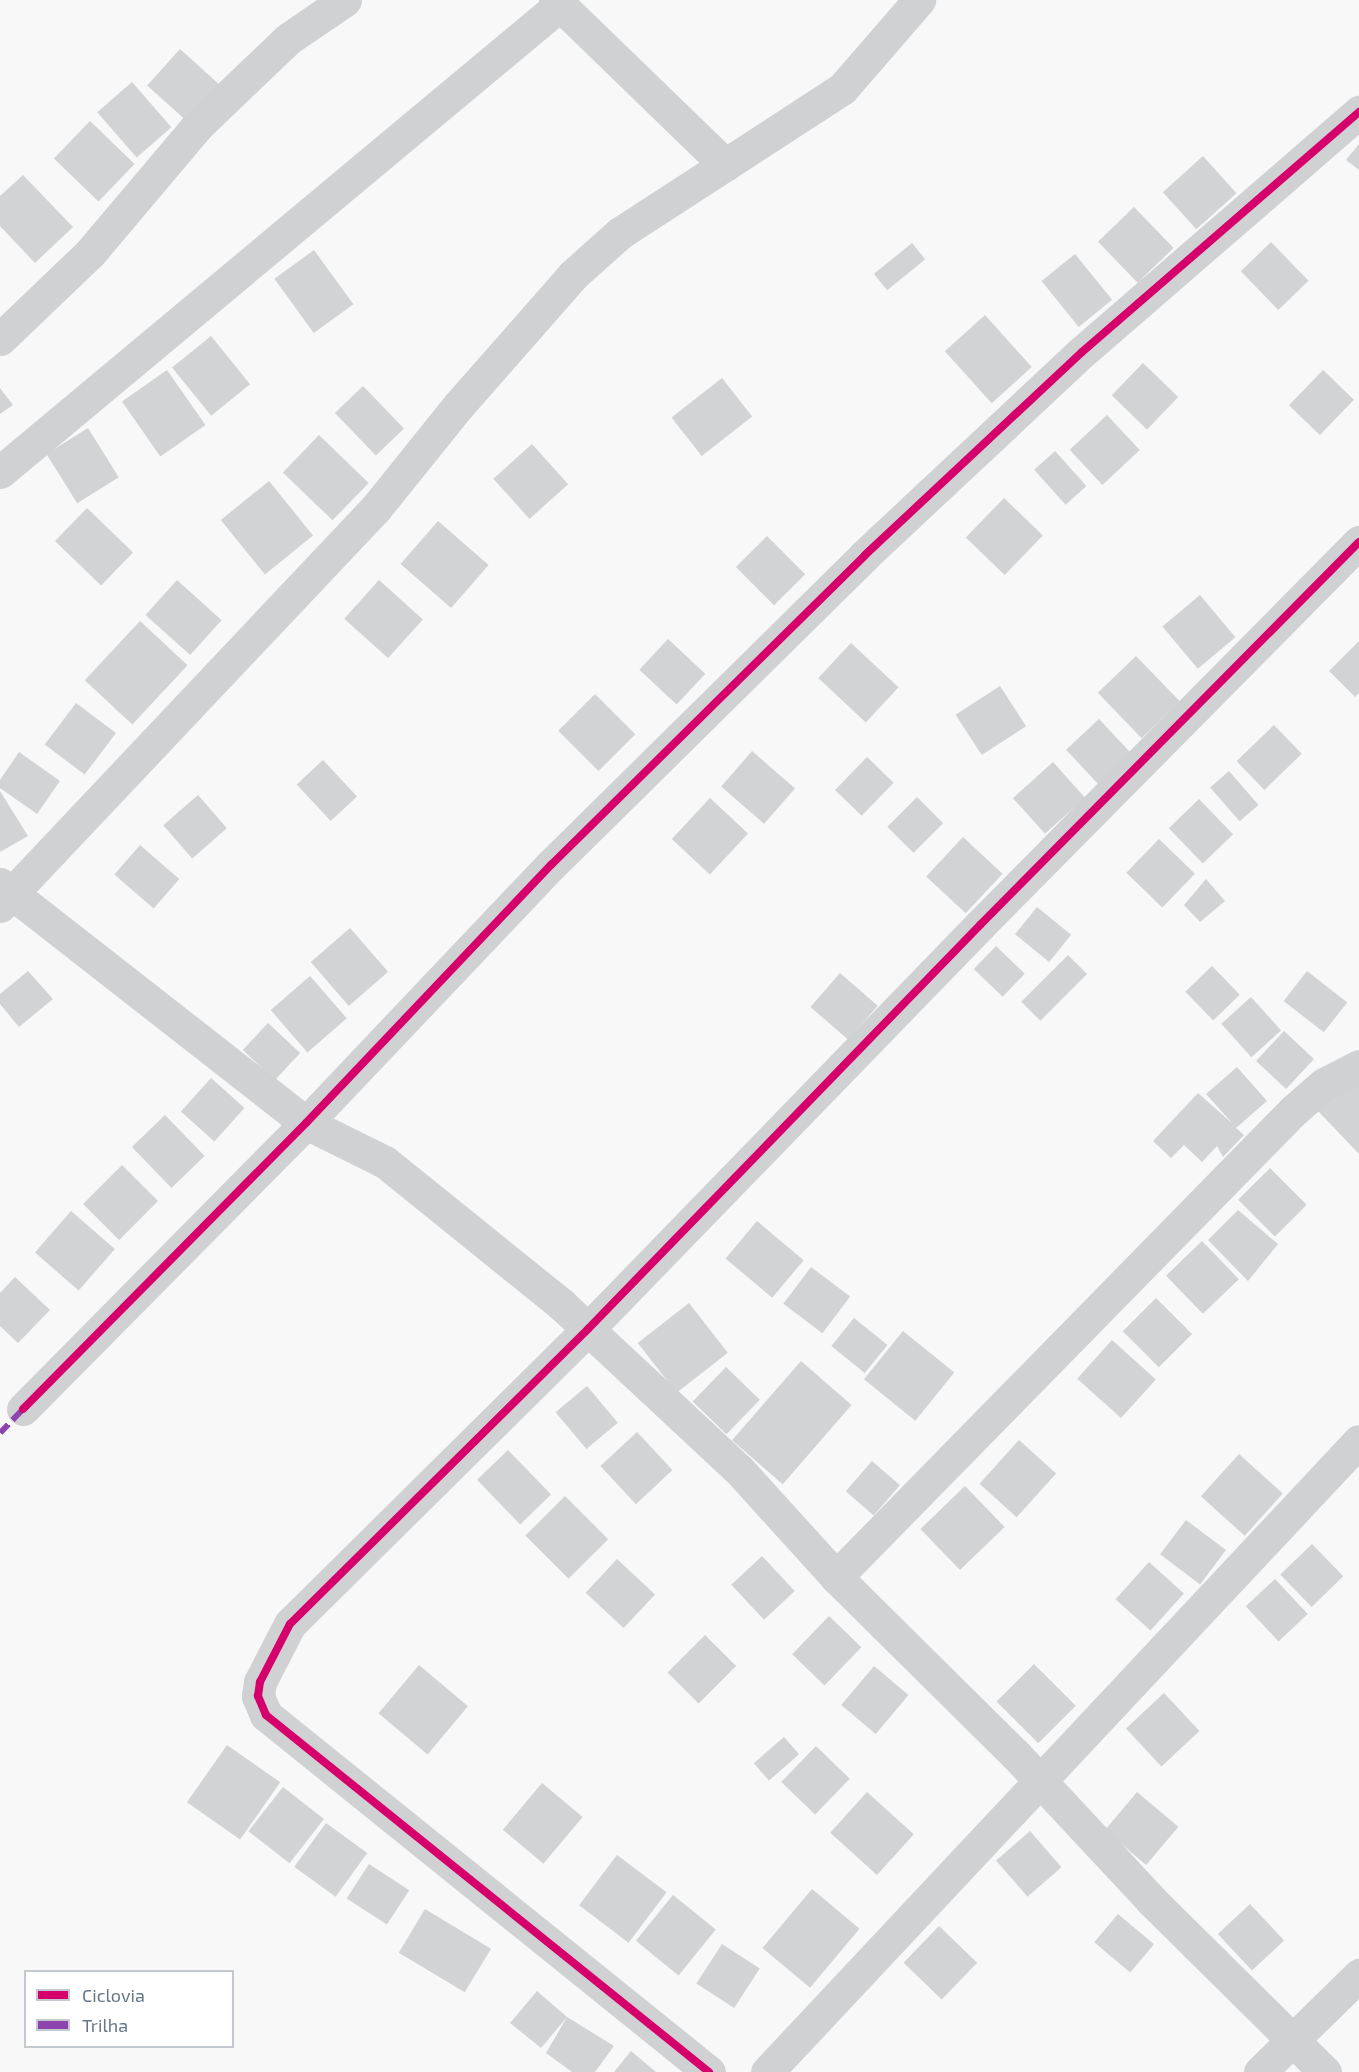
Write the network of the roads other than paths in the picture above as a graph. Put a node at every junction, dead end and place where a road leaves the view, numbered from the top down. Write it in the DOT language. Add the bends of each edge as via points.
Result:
graph roads {
  1 [pos="919,0"];
  2 [pos="558,2"];
  3 [pos="325,5"];
  4 [pos="1359,112"];
  5 [pos="725,165"];
  6 [pos="0,339"];
  7 [pos="0,472"];
  8 [pos="1354,557"];
  9 [pos="4,895"];
  10 [pos="1359,1066"];
  11 [pos="306,1123"];
  12 [pos="588,1329"];
  13 [pos="23,1409"];
  14 [pos="1359,1441"];
  15 [pos="836,1577"];
  16 [pos="1042,1783"];
  17 [pos="1359,1975"];
  18 [pos="1293,2040"];
  19 [pos="709,2072"];
  20 [pos="767,2072"];
  21 [pos="1260,2072"];
  22 [pos="1325,2072"];
  1 -- 5 [label="street" via="842,88"];
  2 -- 5 [label="street"];
  2 -- 7 [label="street"];
  3 -- 6 [label="street" via="198,125 90,253"];
  4 -- 11 [label="street" via="1082,352 865,555 551,865"];
  5 -- 9 [label="street" via="620,233 573,275 458,406 376,508"];
  8 -- 12 [label="street" via="971,933"];
  9 -- 11 [label="street"];
  10 -- 15 [label="street" via="1324,1084 1293,1111"];
  11 -- 12 [label="street" via="385,1162"];
  11 -- 13 [label="street"];
  12 -- 15 [label="street" via="740,1471"];
  12 -- 19 [label="street" via="290,1624 260,1682 258,1696 266,1714"];
  14 -- 16 [label="street"];
  15 -- 16 [label="street"];
  16 -- 18 [label="street" via="1151,1900"];
  16 -- 20 [label="street"];
  17 -- 18 [label="street"];
  18 -- 21 [label="street"];
  18 -- 22 [label="street"];
}
